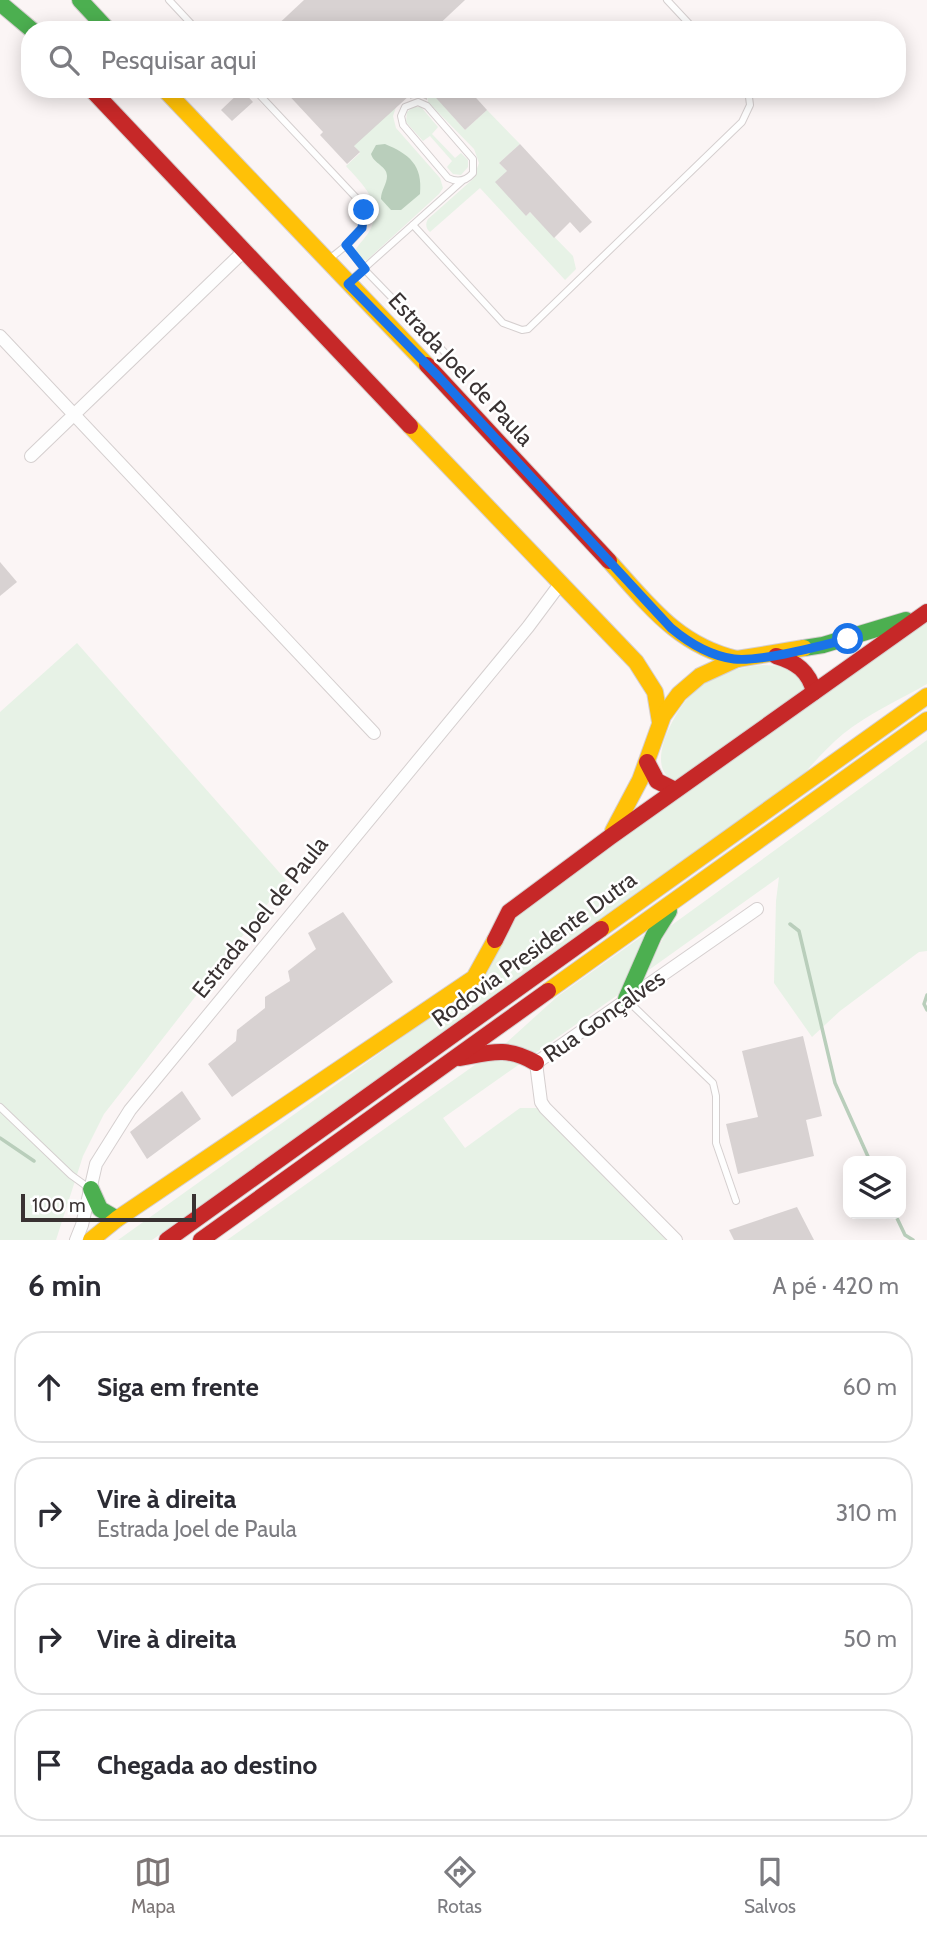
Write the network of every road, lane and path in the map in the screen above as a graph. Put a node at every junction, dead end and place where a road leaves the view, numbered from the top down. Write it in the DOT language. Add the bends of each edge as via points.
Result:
graph roads {
  1 [pos="80,0"];
  2 [pos="169,0"];
  3 [pos="667,0"];
  4 [pos="0,3"];
  5 [pos="21,21"];
  6 [pos="100,21"];
  7 [pos="189,21"];
  8 [pos="687,21"];
  9 [pos="99,98"];
  10 [pos="172,98"];
  11 [pos="263,98"];
  12 [pos="749,98"];
  13 [pos="462,181"];
  14 [pos="413,225"];
  15 [pos="346,245"];
  16 [pos="243,252"];
  17 [pos="326,262"];
  18 [pos="365,269"];
  19 [pos="348,284"];
  20 [pos="0,336"];
  21 [pos="454,362"];
  22 [pos="74,415"];
  23 [pos="31,456"];
  24 [pos="559,584"];
  25 [pos="925,613"];
  26 [pos="773,655"];
  27 [pos="737,659"];
  28 [pos="814,692"];
  29 [pos="927,696"];
  30 [pos="927,720"];
  31 [pos="660,722"];
  32 [pos="373,733"];
  33 [pos="647,762"];
  34 [pos="675,790"];
  35 [pos="610,837"];
  36 [pos="674,902"];
  37 [pos="757,909"];
  38 [pos="626,999"];
  39 [pos="454,1059"];
  40 [pos="536,1063"];
  41 [pos="0,1107"];
  42 [pos="91,1189"];
  43 [pos="736,1201"];
  44 [pos="117,1219"];
  45 [pos="76,1240"];
  46 [pos="90,1240"];
  47 [pos="167,1240"];
  48 [pos="201,1240"];
  49 [pos="676,1240"];
  1 -- 6 [label="main road"];
  2 -- 7 [label="lane"];
  3 -- 8 [label="lane"];
  4 -- 5 [label="main road"];
  9 -- 16 [label="main road"];
  10 -- 17 [label="main road, Estrada Joel de Paula"];
  11 -- 15 [label="lane" via="359,199 364,222"];
  12 -- 14 [label="lane" via="742,122 525,330 503,323"];
  13 -- 13 [label="lane" via="473,173 470,155 427,106 409,104 401,116 405,129 448,178"];
  13 -- 14 [label="lane"];
  14 -- 18 [label="lane"];
  15 -- 17 [label="lane"];
  15 -- 18 [label="lane"];
  16 -- 22 [label="street"];
  16 -- 24 [label="main road"];
  17 -- 19 [label="main road, Estrada Joel de Paula"];
  18 -- 19 [label="lane"];
  18 -- 21 [label="lane"];
  19 -- 27 [label="main road, Estrada Joel de Paula" via="671,628 701,648"];
  20 -- 22 [label="street"];
  22 -- 23 [label="street"];
  22 -- 32 [label="street"];
  24 -- 31 [label="main road" via="644,672 655,692"];
  24 -- 42 [label="street, Estrada Joel de Paula" via="130,1110 96,1164"];
  25 -- 26 [label="main road" via="848,639"];
  25 -- 28 [label="main road"];
  26 -- 27 [label="main road"];
  26 -- 28 [label="main road" via="802,666"];
  27 -- 31 [label="main road" via="689,684"];
  28 -- 34 [label="main road"];
  29 -- 47 [label="main road, Rodovia Presidente Dutra"];
  30 -- 36 [label="main road, Rodovia Presidente Dutra"];
  31 -- 33 [label="main road"];
  33 -- 34 [label="main road" via="657,781"];
  33 -- 35 [label="main road"];
  34 -- 35 [label="main road"];
  35 -- 44 [label="main road" via="509,912 474,978"];
  36 -- 38 [label="main road"];
  36 -- 39 [label="main road, Rodovia Presidente Dutra"];
  37 -- 38 [label="street, Rua Gonçalves"];
  38 -- 40 [label="street, Rua Gonçalves"];
  38 -- 43 [label="lane" via="713,1083 716,1143"];
  39 -- 40 [label="main road" via="506,1049"];
  39 -- 48 [label="main road, Rodovia Presidente Dutra"];
  40 -- 49 [label="street, Rua Gonçalves" via="545,1108"];
  41 -- 42 [label="lane"];
  42 -- 44 [label="main road" via="100,1209"];
  42 -- 45 [label="street, Estrada Joel de Paula"];
  44 -- 46 [label="main road"];
}
